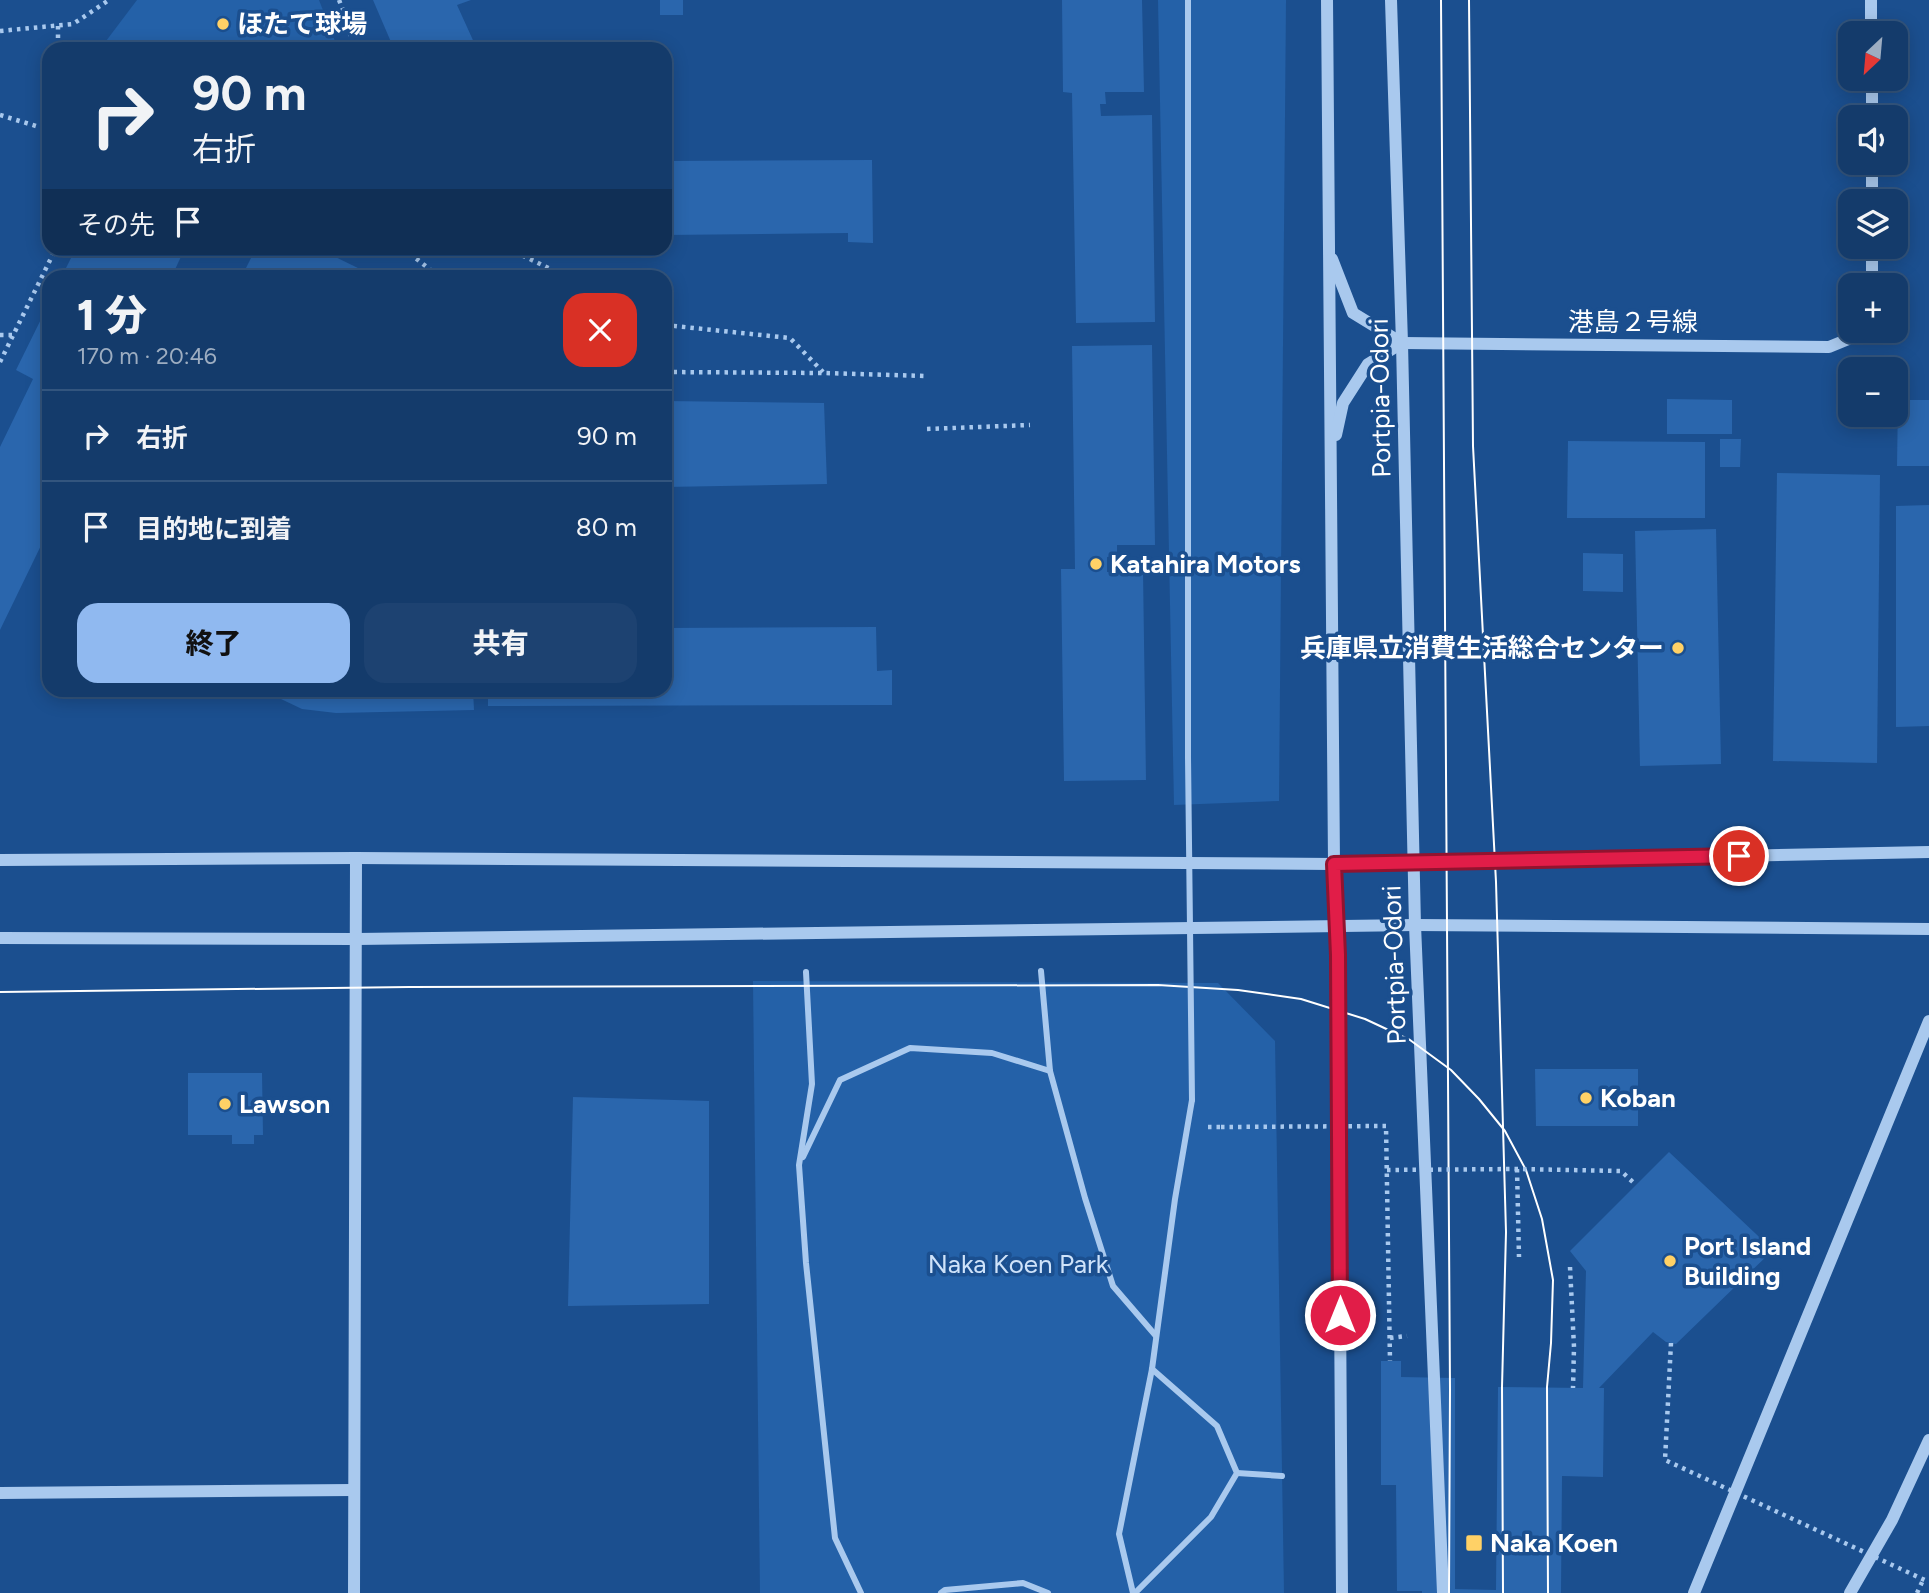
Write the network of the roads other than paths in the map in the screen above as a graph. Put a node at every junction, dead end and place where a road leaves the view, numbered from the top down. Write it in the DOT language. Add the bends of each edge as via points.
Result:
graph roads {
  1 [pos="1188,0"];
  2 [pos="1327,0"];
  3 [pos="1391,0"];
  4 [pos="1871,0"];
  5 [pos="1871,21"];
  6 [pos="1330,253"];
  7 [pos="1402,343"];
  8 [pos="1839,343"];
  9 [pos="1331,456"];
  10 [pos="1929,852"];
  11 [pos="356,858"];
  12 [pos="0,860"];
  13 [pos="1413,862"];
  14 [pos="1334,864"];
  15 [pos="1415,925"];
  16 [pos="1337,928"];
  17 [pos="1929,929"];
  18 [pos="0,938"];
  19 [pos="357,939"];
  20 [pos="1041,971"];
  21 [pos="806,972"];
  22 [pos="1929,1021"];
  23 [pos="1049,1071"];
  24 [pos="799,1165"];
  25 [pos="1156,1336"];
  26 [pos="1152,1369"];
  27 [pos="1929,1440"];
  28 [pos="1237,1473"];
  29 [pos="1282,1476"];
  30 [pos="353,1490"];
  31 [pos="0,1493"];
  32 [pos="354,1593"];
  33 [pos="861,1593"];
  34 [pos="941,1593"];
  35 [pos="1048,1593"];
  36 [pos="1134,1593"];
  37 [pos="1342,1593"];
  38 [pos="1443,1593"];
  39 [pos="1694,1593"];
  40 [pos="1850,1593"];
  1 -- 25 [label="street, bridge" via="1192,1100"];
  2 -- 6 [label="street, Portpia-Odori"];
  3 -- 7 [label="street, Portpia-Odori"];
  4 -- 5 [label="street"];
  6 -- 7 [label="street" via="1353,313"];
  6 -- 9 [label="street, Portpia-Odori"];
  7 -- 8 [label="street, 港島２号線" via="1829,347"];
  7 -- 9 [label="street" via="1368,364 1349,393"];
  7 -- 13 [label="street, Portpia-Odori"];
  9 -- 14 [label="street, Portpia-Odori"];
  10 -- 13 [label="street"];
  11 -- 12 [label="street"];
  11 -- 14 [label="street"];
  11 -- 19 [label="street"];
  13 -- 14 [label="street"];
  13 -- 15 [label="street, Portpia-Odori"];
  14 -- 16 [label="street, Portpia-Odori"];
  15 -- 16 [label="street"];
  15 -- 17 [label="street"];
  15 -- 38 [label="street, Portpia-Odori"];
  16 -- 19 [label="street"];
  16 -- 37 [label="street, Portpia-Odori"];
  18 -- 19 [label="street"];
  19 -- 30 [label="street"];
  20 -- 23 [label="street"];
  21 -- 24 [label="street" via="812,1084"];
  22 -- 39 [label="street"];
  23 -- 24 [label="street" via="992,1053 910,1048 840,1080"];
  23 -- 25 [label="street" via="1113,1286"];
  24 -- 33 [label="street" via="835,1538"];
  25 -- 26 [label="street"];
  26 -- 28 [label="street" via="1217,1426"];
  26 -- 36 [label="street" via="1119,1534"];
  27 -- 40 [label="street" via="1892,1520"];
  28 -- 29 [label="street"];
  28 -- 36 [label="street" via="1211,1517"];
  30 -- 31 [label="street"];
  30 -- 32 [label="street"];
  34 -- 35 [label="street" via="1023,1583"];
}
